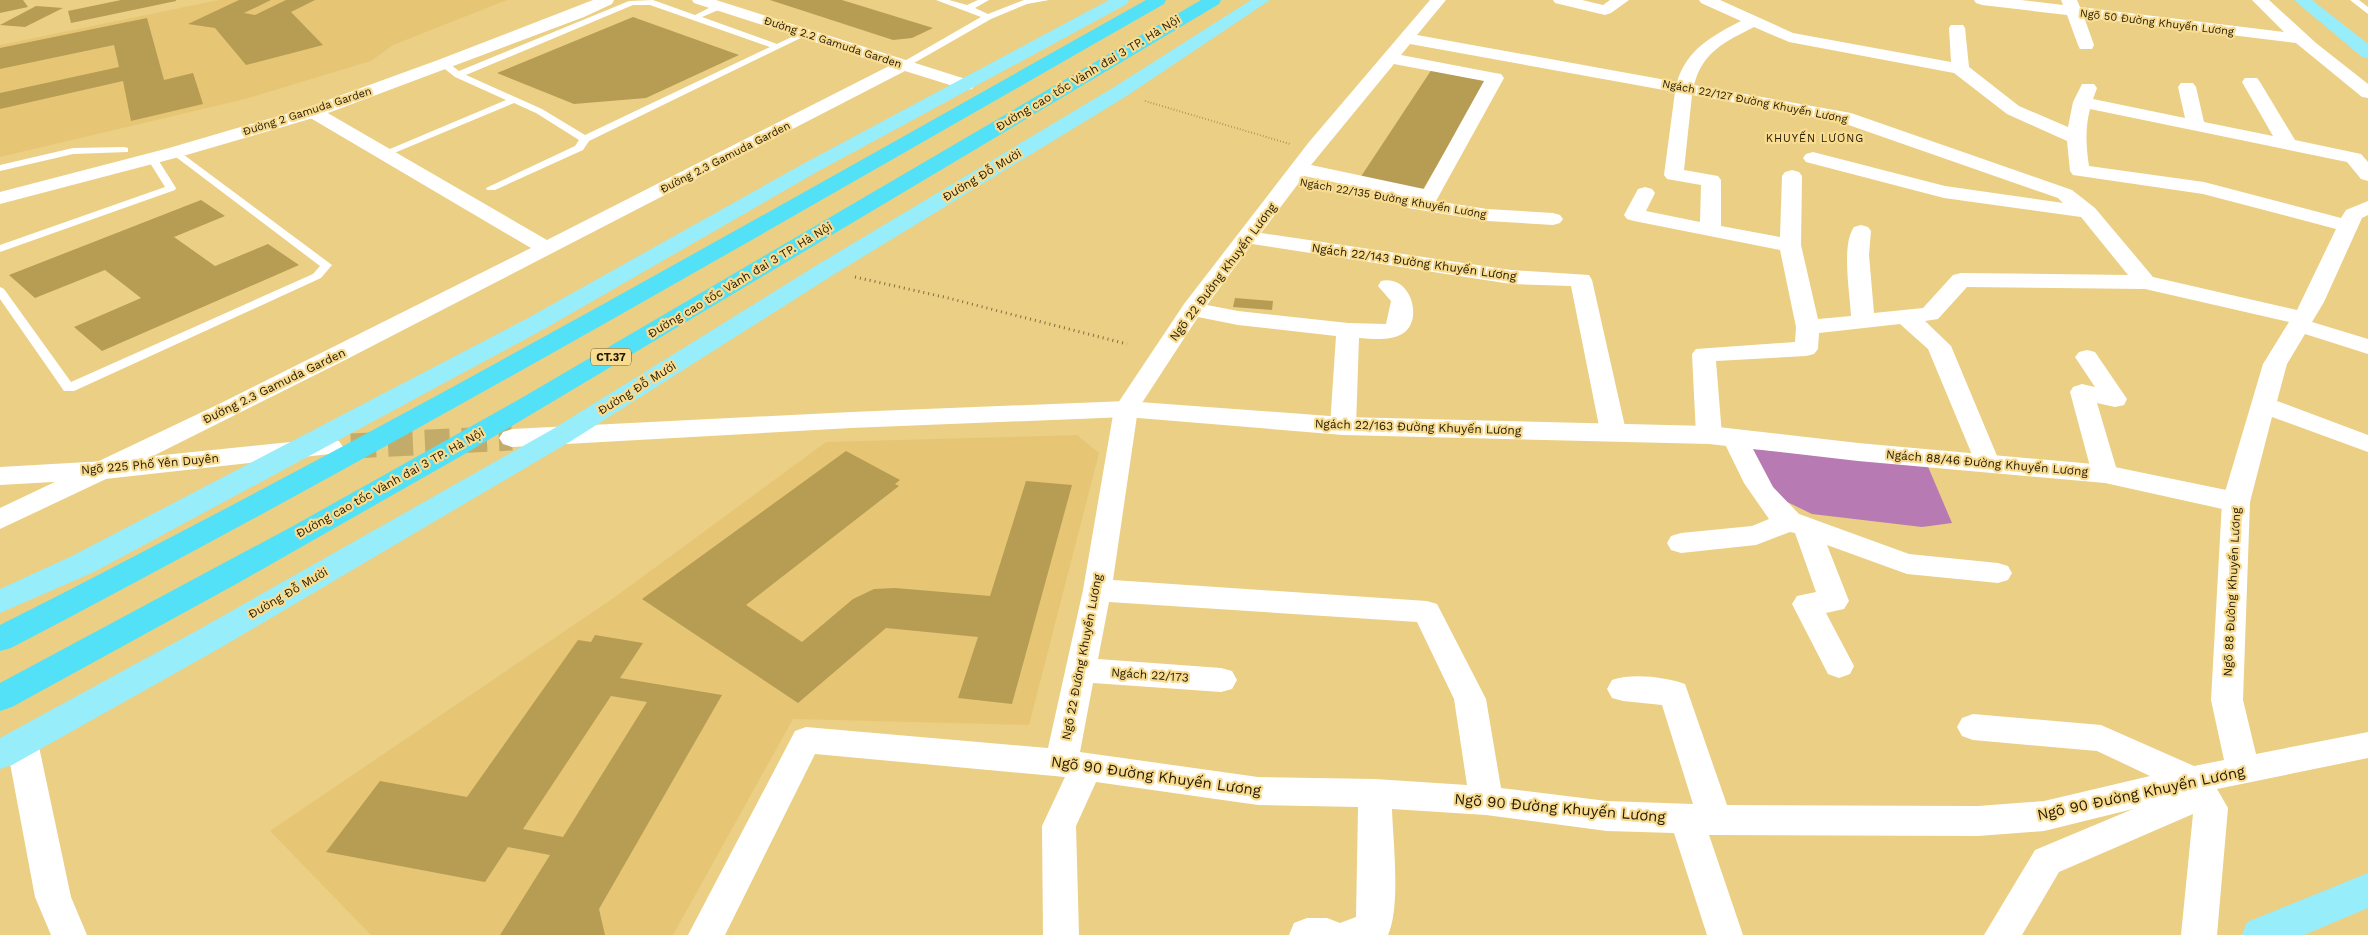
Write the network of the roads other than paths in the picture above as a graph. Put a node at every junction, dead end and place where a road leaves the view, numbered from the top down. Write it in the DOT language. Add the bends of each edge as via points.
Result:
graph roads {
  1 [pos="701,0"];
  2 [pos="940,0"];
  3 [pos="985,0"];
  4 [pos="1046,0"];
  5 [pos="1121,0"];
  6 [pos="1158,0"];
  7 [pos="1213,0"];
  8 [pos="1262,0"];
  9 [pos="1438,0"];
  10 [pos="1561,0"];
  11 [pos="1621,0"];
  12 [pos="1707,0"];
  13 [pos="1752,0"];
  14 [pos="1982,0"];
  15 [pos="2260,0"];
  16 [pos="2302,0"];
  17 [pos="2354,0"];
  18 [pos="575,6"];
  19 [pos="720,6"];
  20 [pos="2071,6"];
  21 [pos="603,7"];
  22 [pos="968,8"];
  23 [pos="2368,11"];
  24 [pos="988,17"];
  25 [pos="694,18"];
  26 [pos="1748,18"];
  27 [pos="1957,28"];
  28 [pos="808,33"];
  29 [pos="1406,38"];
  30 [pos="2302,39"];
  31 [pos="2086,45"];
  32 [pos="778,47"];
  33 [pos="2368,53"];
  34 [pos="1390,58"];
  35 [pos="904,65"];
  36 [pos="1960,69"];
  37 [pos="451,70"];
  38 [pos="2252,82"];
  39 [pos="966,85"];
  40 [pos="1684,87"];
  41 [pos="2187,87"];
  42 [pos="2368,94"];
  43 [pos="514,100"];
  44 [pos="312,112"];
  45 [pos="2196,126"];
  46 [pos="2074,137"];
  47 [pos="585,139"];
  48 [pos="2288,145"];
  49 [pos="124,150"];
  50 [pos="148,151"];
  51 [pos="176,152"];
  52 [pos="383,154"];
  53 [pos="1813,158"];
  54 [pos="0,168"];
  55 [pos="2080,171"];
  56 [pos="1296,174"];
  57 [pos="2368,175"];
  58 [pos="1792,176"];
  59 [pos="0,181"];
  60 [pos="492,188"];
  61 [pos="1645,193"];
  62 [pos="2065,194"];
  63 [pos="0,198"];
  64 [pos="2368,207"];
  65 [pos="2088,212"];
  66 [pos="1553,219"];
  67 [pos="2347,226"];
  68 [pos="1710,230"];
  69 [pos="1862,231"];
  70 [pos="1248,237"];
  71 [pos="1790,245"];
  72 [pos="0,249"];
  73 [pos="547,249"];
  74 [pos="1581,280"];
  75 [pos="2145,282"];
  76 [pos="1389,286"];
  77 [pos="0,291"];
  78 [pos="1192,309"];
  79 [pos="1906,316"];
  80 [pos="1863,321"];
  81 [pos="2301,322"];
  82 [pos="1808,328"];
  83 [pos="1348,330"];
  84 [pos="2368,347"];
  85 [pos="2086,356"];
  86 [pos="2263,405"];
  87 [pos="1126,409"];
  88 [pos="1343,426"];
  89 [pos="1613,431"];
  90 [pos="562,435"];
  91 [pos="1722,436"];
  92 [pos="512,438"];
  93 [pos="2368,444"];
  94 [pos="329,447"];
  95 [pos="299,449"];
  96 [pos="1987,463"];
  97 [pos="105,470"];
  98 [pos="2105,474"];
  99 [pos="0,476"];
  100 [pos="2236,502"];
  101 [pos="0,519"];
  102 [pos="1798,524"];
  103 [pos="1681,543"];
  104 [pos="1998,573"];
  105 [pos="1097,590"];
  106 [pos="0,602"];
  107 [pos="0,639"];
  108 [pos="1839,666"];
  109 [pos="1080,670"];
  110 [pos="1221,680"];
  111 [pos="1623,689"];
  112 [pos="0,698"];
  113 [pos="1973,727"];
  114 [pos="2368,745"];
  115 [pos="11,748"];
  116 [pos="1074,764"];
  117 [pos="2243,770"];
  118 [pos="2192,780"];
  119 [pos="1375,793"];
  120 [pos="1486,801"];
  121 [pos="1701,820"];
  122 [pos="2368,890"];
  123 [pos="69,935"];
  124 [pos="706,935"];
  125 [pos="1061,935"];
  126 [pos="1307,935"];
  127 [pos="1327,935"];
  128 [pos="1352,935"];
  129 [pos="1725,935"];
  130 [pos="2002,935"];
  131 [pos="2199,935"];
  132 [pos="2261,935"];
  1 -- 19 [label="street, Đường 2.2 Gamuda Garden"];
  2 -- 22 [label="lane"];
  3 -- 22 [label="lane"];
  4 -- 24 [label="lane" via="1026,2"];
  5 -- 39 [label="main road"];
  6 -- 107 [label="highway" via="333,466"];
  7 -- 112 [label="highway, Đường cao tốc Vành đai 3 TP. Hà Nội / CT.37" via="592,368 358,502"];
  8 -- 90 [label="main road, Đường Đỗ Mười"];
  9 -- 29 [label="street, Ngõ 22 Đường Khuyến Lương"];
  10 -- 11 [label="street" via="1605,10"];
  12 -- 26 [label="street"];
  13 -- 26 [label="street"];
  14 -- 20 [label="street, Ngõ 50 Đường Khuyến Lương"];
  15 -- 30 [label="street"];
  16 -- 33 [label="main road"];
  17 -- 23 [label="lane"];
  18 -- 21 [label="street, Đường 2 Gamuda Garden"];
  18 -- 37 [label="street, Đường 2 Gamuda Garden"];
  18 -- 50 [label="street, Đường 2 Gamuda Garden"];
  19 -- 25 [label="lane"];
  19 -- 28 [label="street, Đường 2.2 Gamuda Garden"];
  20 -- 30 [label="street, Ngõ 50 Đường Khuyến Lương"];
  20 -- 31 [label="street"];
  21 -- 25 [label="lane" via="651,2"];
  21 -- 37 [label="lane"];
  22 -- 24 [label="lane"];
  24 -- 35 [label="lane"];
  25 -- 32 [label="lane"];
  26 -- 36 [label="street" via="1789,38"];
  26 -- 40 [label="street" via="1690,66"];
  27 -- 36 [label="street"];
  28 -- 32 [label="lane"];
  28 -- 35 [label="street, Đường 2.2 Gamuda Garden"];
  29 -- 34 [label="street, Ngõ 22 Đường Khuyến Lương"];
  29 -- 40 [label="street, Ngách 22/127 Đường Khuyến Lương"];
  30 -- 42 [label="street"];
  32 -- 47 [label="lane"];
  34 -- 56 [label="street, Ngõ 22 Đường Khuyến Lương"];
  34 -- 56 [label="street" via="1495,78 1430,196"];
  35 -- 39 [label="street, Đường 2.2 Gamuda Garden"];
  35 -- 73 [label="street, Đường 2.3 Gamuda Garden"];
  36 -- 46 [label="street" via="2013,110"];
  37 -- 43 [label="lane"];
  37 -- 44 [label="street, Đường 2 Gamuda Garden"];
  38 -- 48 [label="street"];
  39 -- 95 [label="main road" via="808,169 537,323"];
  40 -- 62 [label="street, Ngách 22/127 Đường Khuyến Lương" via="1844,117"];
  40 -- 68 [label="street" via="1674,175 1711,180"];
  41 -- 45 [label="street"];
  43 -- 47 [label="lane"];
  43 -- 52 [label="lane"];
  44 -- 51 [label="street, Đường 2 Gamuda Garden"];
  44 -- 52 [label="street"];
  45 -- 46 [label="street" via="2085,95"];
  45 -- 48 [label="street"];
  46 -- 55 [label="street"];
  47 -- 60 [label="lane" via="579,148"];
  48 -- 57 [label="street" via="2354,158"];
  49 -- 50 [label="street, Đường 2 Gamuda Garden"];
  49 -- 54 [label="lane" via="73,151"];
  49 -- 59 [label="street, Đường 2 Gamuda Garden"];
  50 -- 51 [label="street, Đường 2 Gamuda Garden"];
  50 -- 63 [label="street, Đường 2 Gamuda Garden"];
  50 -- 72 [label="lane" via="171,188"];
  51 -- 77 [label="lane" via="326,265 317,276 69,388"];
  52 -- 73 [label="street"];
  53 -- 65 [label="street" via="1944,192"];
  55 -- 62 [label="street"];
  55 -- 67 [label="street" via="2204,188"];
  56 -- 66 [label="street, Ngách 22/135 Đường Khuyến Lương" via="1487,215"];
  56 -- 70 [label="street, Ngõ 22 Đường Khuyến Lương"];
  58 -- 71 [label="street"];
  61 -- 68 [label="street" via="1634,215"];
  62 -- 65 [label="street, Ngách 22/127 Đường Khuyến Lương"];
  64 -- 67 [label="street, Ngõ 88 Đường Khuyến Lương" via="2353,214"];
  65 -- 75 [label="street, Ngách 22/127 Đường Khuyến Lương"];
  67 -- 81 [label="street, Ngõ 88 Đường Khuyến Lương"];
  68 -- 71 [label="street"];
  69 -- 80 [label="street" via="1858,255"];
  70 -- 74 [label="street, Ngách 22/143 Đường Khuyến Lương" via="1511,277"];
  70 -- 78 [label="street, Ngõ 22 Đường Khuyến Lương"];
  71 -- 82 [label="street"];
  73 -- 97 [label="street, Đường 2.3 Gamuda Garden"];
  74 -- 89 [label="street"];
  75 -- 79 [label="street" via="1961,280 1930,314"];
  75 -- 81 [label="street"];
  76 -- 83 [label="street" via="1402,301 1398,327 1386,332"];
  78 -- 83 [label="street" via="1238,318"];
  78 -- 87 [label="street, Ngõ 22 Đường Khuyến Lương"];
  79 -- 80 [label="street"];
  79 -- 96 [label="street" via="1939,346"];
  80 -- 82 [label="street"];
  81 -- 84 [label="street"];
  81 -- 86 [label="street, Ngõ 88 Đường Khuyến Lương" via="2274,364"];
  82 -- 91 [label="street" via="1806,350 1704,354"];
  83 -- 88 [label="street"];
  85 -- 98 [label="street" via="2115,399 2082,392"];
  86 -- 93 [label="street"];
  86 -- 100 [label="street, Ngõ 88 Đường Khuyến Lương"];
  87 -- 88 [label="street, Ngách 22/163 Đường Khuyến Lương"];
  87 -- 90 [label="street, Ngách 22/163 Đường Khuyến Lương"];
  87 -- 105 [label="street, Ngõ 22 Đường Khuyến Lương"];
  88 -- 89 [label="street, Ngách 22/163 Đường Khuyến Lương"];
  89 -- 91 [label="street, Ngách 22/163 Đường Khuyến Lương"];
  90 -- 92 [label="street, Ngách 22/163 Đường Khuyến Lương"];
  90 -- 115 [label="main road, Đường Đỗ Mười" via="209,639"];
  91 -- 96 [label="street, Ngách 88/46 Đường Khuyến Lương"];
  91 -- 102 [label="street" via="1781,515"];
  94 -- 95 [label="street, Ngõ 225 Phố Yên Duyên"];
  95 -- 97 [label="street, Ngõ 225 Phố Yên Duyên"];
  95 -- 106 [label="main road" via="83,564"];
  96 -- 98 [label="street, Ngách 88/46 Đường Khuyến Lương"];
  97 -- 99 [label="street, Ngõ 225 Phố Yên Duyên"];
  97 -- 101 [label="street, Đường 2.3 Gamuda Garden"];
  98 -- 100 [label="street, Ngách 88/46 Đường Khuyến Lương"];
  100 -- 117 [label="street, Ngõ 88 Đường Khuyến Lương" via="2227,700"];
  102 -- 103 [label="street" via="1756,535"];
  102 -- 104 [label="street" via="1906,564"];
  102 -- 108 [label="street" via="1834,601 1807,604"];
  105 -- 109 [label="street, Ngõ 22 Đường Khuyến Lương"];
  105 -- 120 [label="street" via="1427,612 1470,699"];
  109 -- 110 [label="street, Ngách 22/173"];
  109 -- 116 [label="street, Ngõ 22 Đường Khuyến Lương"];
  111 -- 121 [label="street" via="1674,693"];
  113 -- 118 [label="street" via="2101,738"];
  114 -- 117 [label="street, Ngõ 90 Đường Khuyến Lương"];
  115 -- 123 [label="street" via="53,897"];
  116 -- 119 [label="street, Ngõ 90 Đường Khuyến Lương" via="1258,791"];
  116 -- 124 [label="street, Ngõ 90 Đường Khuyến Lương" via="806,740"];
  116 -- 125 [label="street, Ngõ 22 Đường Khuyến Lương" via="1059,826"];
  117 -- 118 [label="street, Ngõ 90 Đường Khuyến Lương"];
  118 -- 121 [label="street, Ngõ 90 Đường Khuyến Lương" via="2044,816 1978,821"];
  118 -- 130 [label="street" via="2183,803 2047,861"];
  118 -- 131 [label="street" via="2211,808"];
  119 -- 120 [label="street, Ngõ 90 Đường Khuyến Lương"];
  119 -- 128 [label="street" via="1376,906 1373,927"];
  120 -- 121 [label="street, Ngõ 90 Đường Khuyến Lương" via="1607,816"];
  121 -- 129 [label="street"];
  122 -- 132 [label="main road"];
  126 -- 127 [label="street"];
}
